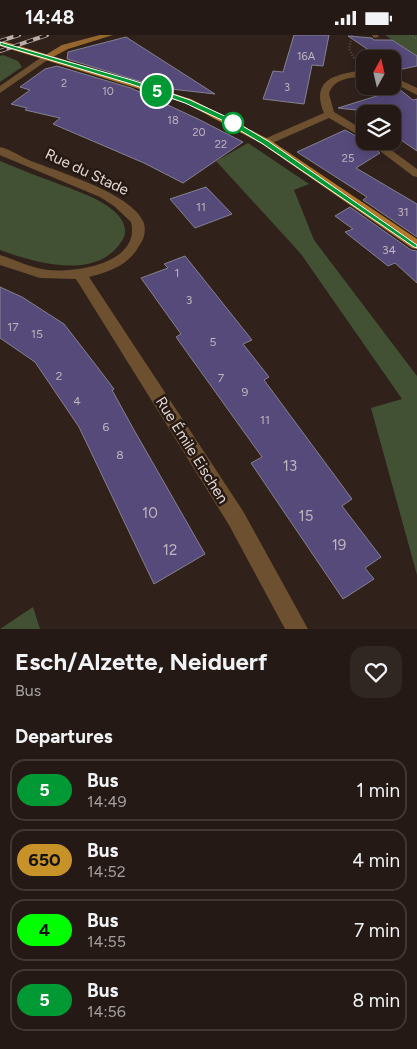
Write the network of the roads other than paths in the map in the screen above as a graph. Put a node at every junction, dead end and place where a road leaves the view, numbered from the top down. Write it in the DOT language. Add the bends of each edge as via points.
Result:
graph roads {
  1 [pos="109,35"];
  2 [pos="0,43"];
  3 [pos="46,57"];
  4 [pos="356,74"];
  5 [pos="401,83"];
  6 [pos="0,90"];
  7 [pos="417,92"];
  8 [pos="330,114"];
  9 [pos="356,130"];
  10 [pos="266,142"];
  11 [pos="0,150"];
  12 [pos="385,150"];
  13 [pos="417,173"];
  14 [pos="417,245"];
  15 [pos="0,260"];
  16 [pos="80,274"];
  17 [pos="298,629"];
  1 -- 3 [label="street" via="65,47"];
  2 -- 3 [label="main road"];
  3 -- 6 [label="street"];
  3 -- 10 [label="main road" via="188,101"];
  4 -- 8 [label="street" via="330,81 324,91 323,102"];
  5 -- 7 [label="street"];
  8 -- 9 [label="street"];
  8 -- 10 [label="street"];
  10 -- 14 [label="main road"];
  11 -- 16 [label="street, Rue du Stade" via="101,193 126,207 137,221 138,235 133,248 122,259 103,269"];
  12 -- 13 [label="street"];
  15 -- 16 [label="street, Rue du Stade" via="35,273"];
  16 -- 17 [label="street, Rue Émile Eischen" via="236,519"];
}
